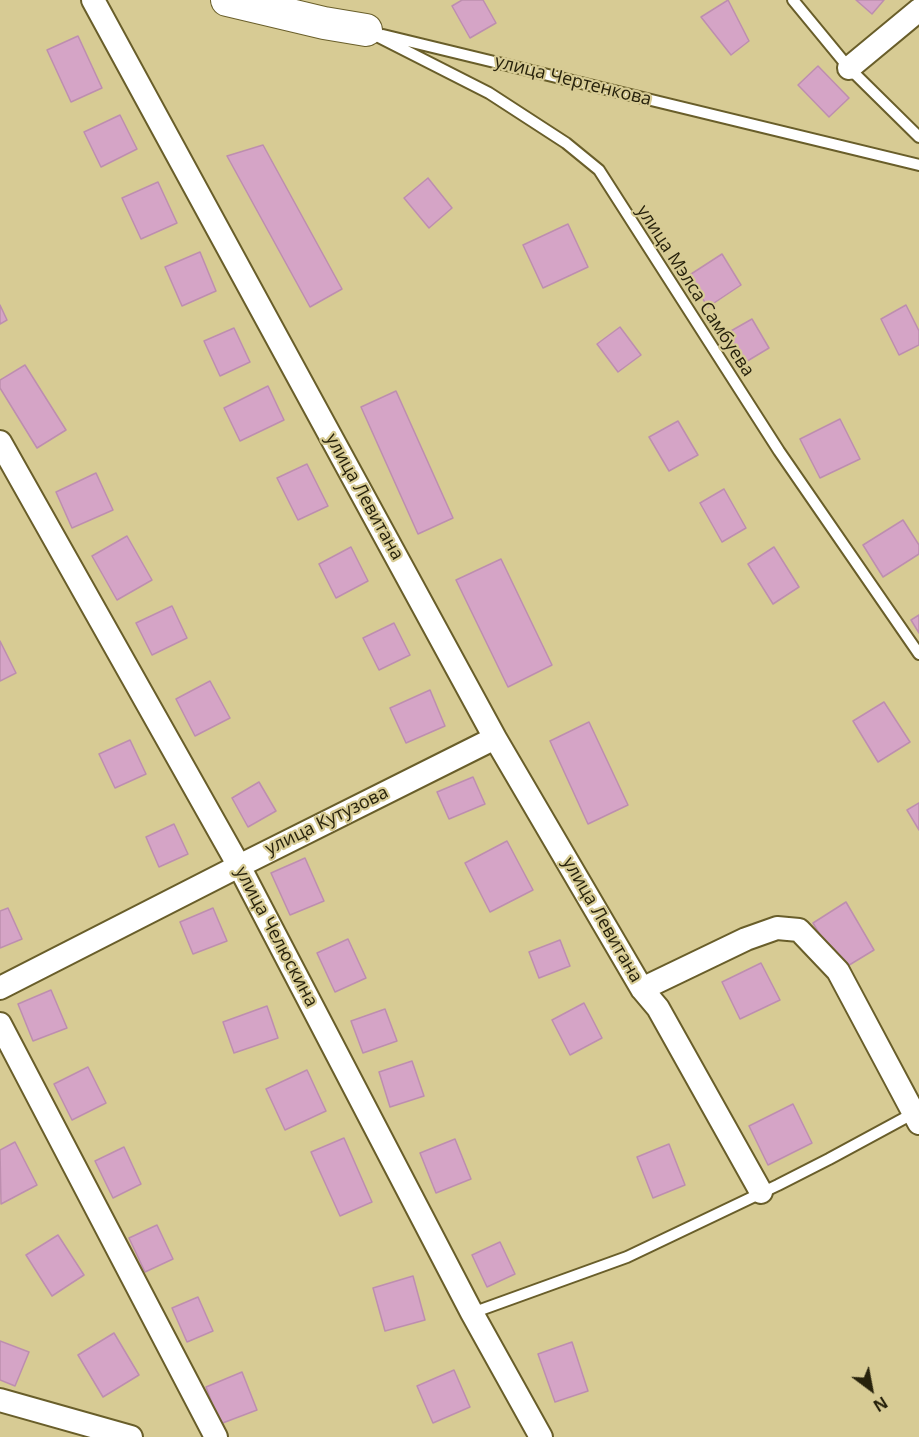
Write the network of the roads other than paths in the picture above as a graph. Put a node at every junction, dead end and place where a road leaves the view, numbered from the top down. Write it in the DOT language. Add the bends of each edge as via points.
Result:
graph roads {
  1 [pos="93,0"];
  2 [pos="227,0"];
  3 [pos="793,0"];
  4 [pos="284,7"];
  5 [pos="919,10"];
  6 [pos="366,30"];
  7 [pos="849,68"];
  8 [pos="919,137"];
  9 [pos="919,165"];
  10 [pos="0,442"];
  11 [pos="919,654"];
  12 [pos="495,738"];
  13 [pos="238,866"];
  14 [pos="0,988"];
  15 [pos="642,989"];
  16 [pos="0,1024"];
  17 [pos="916,1118"];
  18 [pos="761,1192"];
  19 [pos="472,1313"];
  20 [pos="0,1400"];
  21 [pos="131,1437"];
  22 [pos="216,1437"];
  23 [pos="541,1437"];
  1 -- 12 [label="street, улица Левитана"];
  2 -- 4 [label="street, улица Чертенкова"];
  3 -- 7 [label="lane"];
  4 -- 6 [label="street, улица Чертенкова" via="324,23"];
  5 -- 7 [label="street"];
  6 -- 9 [label="lane, улица Чертенкова"];
  6 -- 11 [label="lane, улица Мэлса Самбуева" via="489,93 566,143 599,170 772,441"];
  7 -- 8 [label="lane"];
  10 -- 13 [label="street, улица Челюскина"];
  12 -- 13 [label="street, улица Кутузова"];
  12 -- 15 [label="street, улица Левитана"];
  13 -- 14 [label="street, улица Кутузова"];
  13 -- 19 [label="street, улица Челюскина"];
  15 -- 17 [label="street, улица Левитана" via="746,939 777,928 799,930 838,971"];
  15 -- 18 [label="street, улица Левитана" via="658,1008"];
  16 -- 22 [label="street"];
  17 -- 18 [label="lane"];
  18 -- 19 [label="lane" via="627,1257"];
  19 -- 23 [label="street, улица Челюскина"];
  20 -- 21 [label="street"];
}
